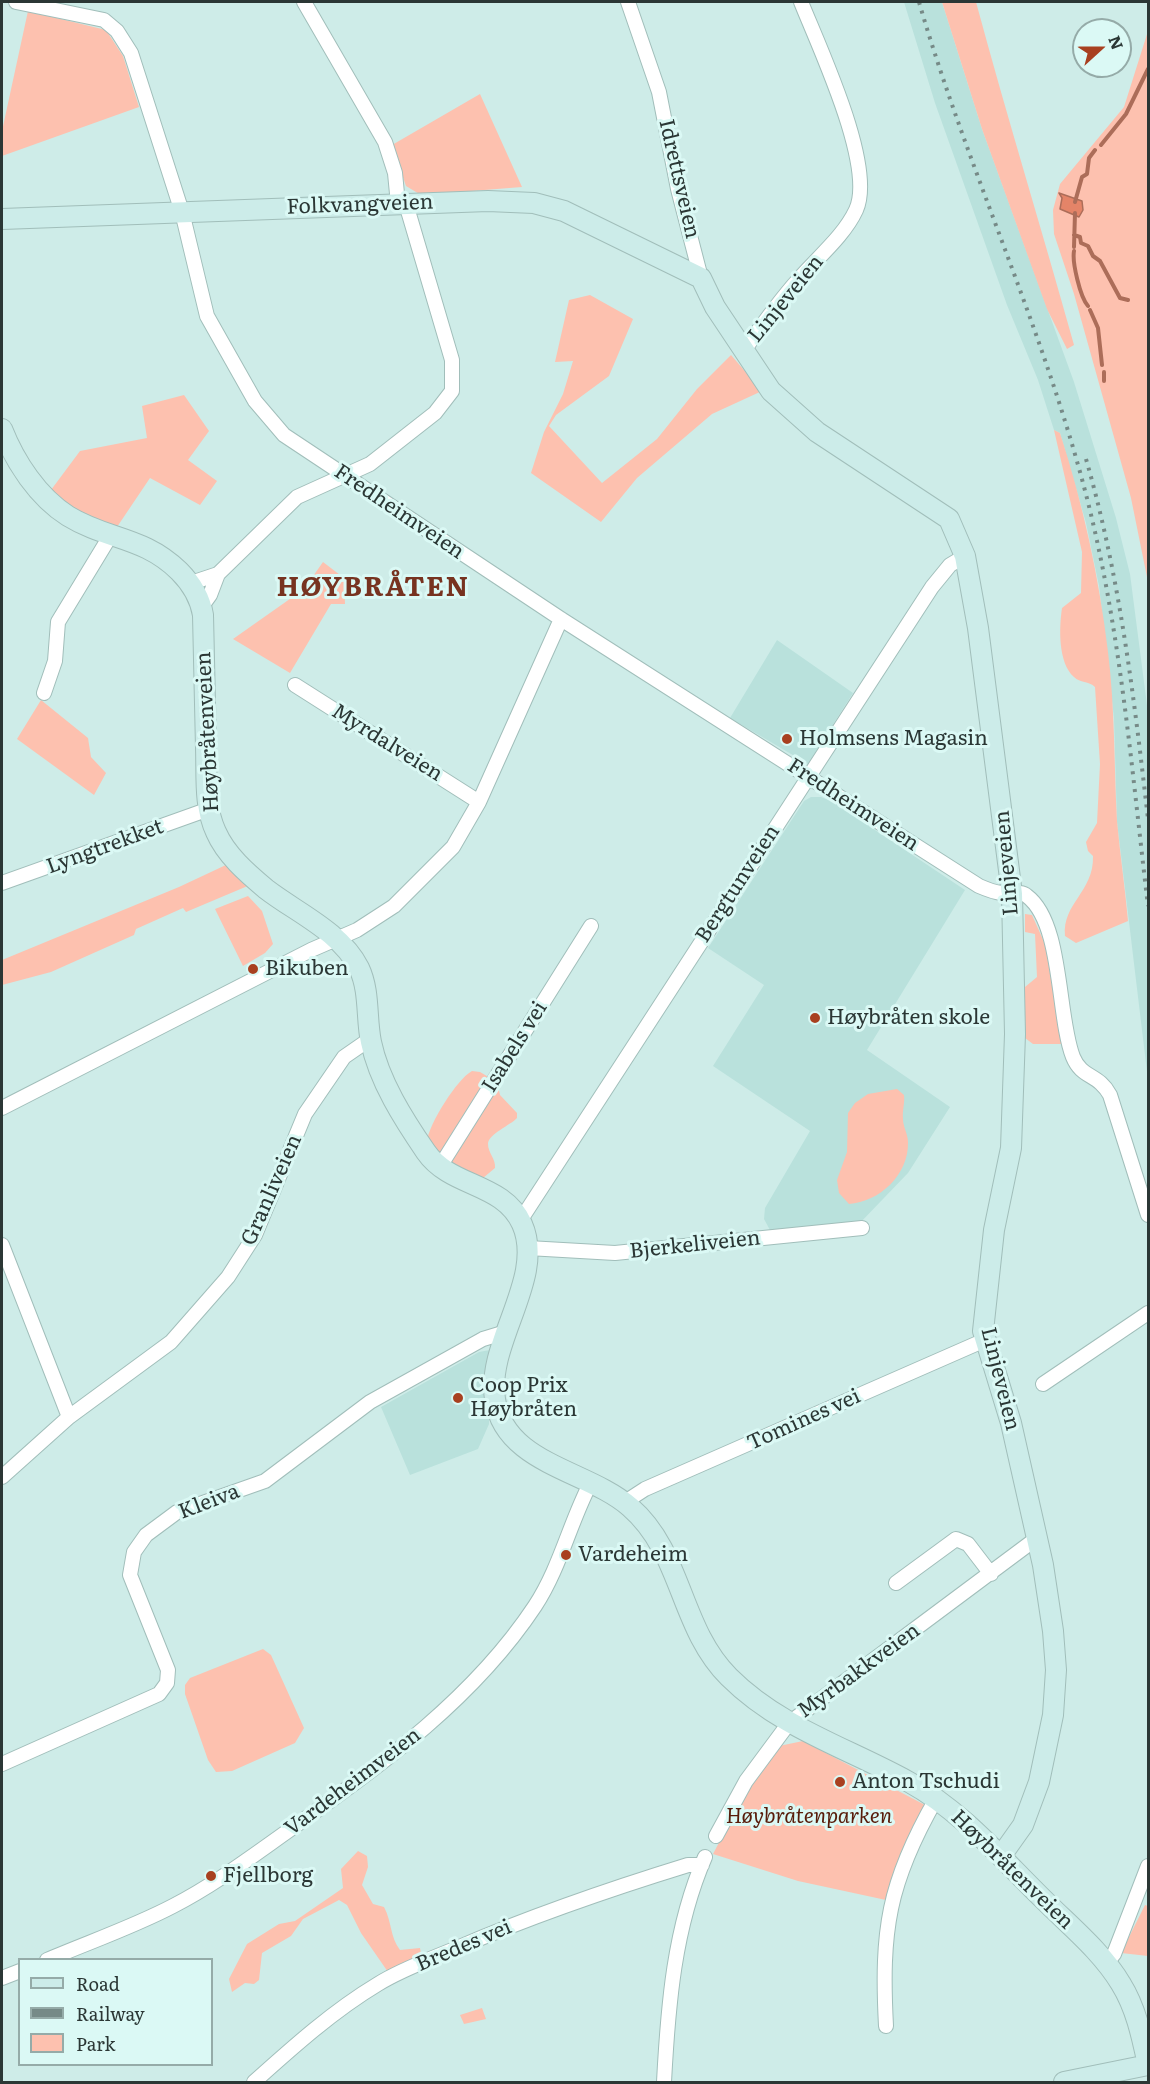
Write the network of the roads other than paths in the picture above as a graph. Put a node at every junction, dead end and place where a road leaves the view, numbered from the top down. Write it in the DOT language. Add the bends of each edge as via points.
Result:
graph roads {
  1 [pos="16,2"];
  2 [pos="304,2"];
  3 [pos="628,2"];
  4 [pos="801,2"];
  5 [pos="402,204"];
  6 [pos="182,212"];
  7 [pos="2,219"];
  8 [pos="701,278"];
  9 [pos="745,349"];
  10 [pos="2,429"];
  11 [pos="344,476"];
  12 [pos="112,533"];
  13 [pos="965,556"];
  14 [pos="218,574"];
  15 [pos="191,583"];
  16 [pos="202,606"];
  17 [pos="561,620"];
  18 [pos="295,685"];
  19 [pos="44,693"];
  20 [pos="808,776"];
  21 [pos="479,802"];
  22 [pos="209,809"];
  23 [pos="2,883"];
  24 [pos="1012,894"];
  25 [pos="591,926"];
  26 [pos="337,939"];
  27 [pos="370,1039"];
  28 [pos="2,1108"];
  29 [pos="439,1168"];
  30 [pos="1149,1215"];
  31 [pos="520,1221"];
  32 [pos="862,1228"];
  33 [pos="2,1245"];
  34 [pos="528,1248"];
  35 [pos="1149,1313"];
  36 [pos="506,1332"];
  37 [pos="985,1341"];
  38 [pos="1043,1384"];
  39 [pos="69,1418"];
  40 [pos="2,1477"];
  41 [pos="591,1482"];
  42 [pos="625,1502"];
  43 [pos="1037,1538"];
  44 [pos="991,1574"];
  45 [pos="896,1583"];
  46 [pos="789,1723"];
  47 [pos="2,1764"];
  48 [pos="936,1799"];
  49 [pos="716,1836"];
  50 [pos="1001,1856"];
  51 [pos="1149,1866"];
  52 [pos="49,1958"];
  53 [pos="1106,1964"];
  54 [pos="18,1972"];
  55 [pos="2,1978"];
  56 [pos="886,2026"];
  57 [pos="1149,2065"];
  58 [pos="254,2082"];
  59 [pos="664,2082"];
  60 [pos="1064,2082"];
  1 -- 6 [label="street, Fredheimveien" via="104,20 117,31 130,53"];
  2 -- 5 [label="street" via="388,148"];
  3 -- 8 [label="street, Idrettsveien" via="658,92"];
  4 -- 9 [label="street, Linjeveien" via="858,156 860,198 849,221 786,293"];
  5 -- 6 [label="street, Folkvangveien"];
  5 -- 8 [label="street, Folkvangveien" via="513,201 549,206"];
  5 -- 11 [label="street" via="449,346 454,373 452,391 442,407 397,444 370,464"];
  6 -- 7 [label="street, Folkvangveien"];
  6 -- 11 [label="street, Fredheimveien" via="207,316 255,401 284,435"];
  8 -- 9 [label="street, Idrettsveien" via="715,307"];
  9 -- 13 [label="street, Linjeveien" via="771,391 793,414 949,519"];
  10 -- 12 [label="street, Høybråtenveien" via="21,467 50,501 70,517"];
  11 -- 14 [label="street" via="297,497"];
  11 -- 17 [label="street, Fredheimveien"];
  12 -- 15 [label="street, Høybråtenveien" via="156,552"];
  12 -- 19 [label="street" via="58,622 55,661"];
  13 -- 20 [label="street, Bergtunveien" via="950,565 932,587"];
  13 -- 24 [label="street, Linjeveien"];
  14 -- 15 [label="street"];
  14 -- 16 [label="street"];
  15 -- 16 [label="street, Høybråtenveien"];
  16 -- 22 [label="street, Høybråtenveien"];
  17 -- 20 [label="street, Fredheimveien"];
  17 -- 21 [label="street"];
  18 -- 21 [label="street, Myrdalveien"];
  20 -- 24 [label="street, Fredheimveien" via="979,886"];
  20 -- 31 [label="street, Bergtunveien"];
  21 -- 26 [label="street" via="453,847 394,906"];
  22 -- 23 [label="street, Lyngtrekket"];
  22 -- 26 [label="street, Høybråtenveien" via="219,838 243,869"];
  24 -- 30 [label="street, Fredheimveien" via="1026,895 1043,920 1055,956 1071,1051 1079,1067 1100,1080 1110,1095"];
  24 -- 37 [label="street, Linjeveien" via="1015,1034 1011,1148 994,1230"];
  25 -- 29 [label="street, Isabels vei"];
  26 -- 27 [label="street, Høybråtenveien" via="361,972"];
  26 -- 28 [label="street"];
  27 -- 29 [label="street, Høybråtenveien" via="377,1064 396,1102"];
  27 -- 39 [label="street, Granliveien" via="344,1057 305,1114 255,1235 228,1277 171,1342"];
  29 -- 31 [label="street, Høybråtenveien" via="501,1197"];
  31 -- 34 [label="street, Høybråtenveien"];
  32 -- 34 [label="street, Bjerkeliveien" via="615,1253"];
  33 -- 39 [label="street"];
  34 -- 36 [label="street, Høybråtenveien"];
  35 -- 38 [label="street"];
  36 -- 41 [label="street, Høybråtenveien" via="494,1392 502,1423 535,1455"];
  36 -- 47 [label="street, Kleiva" via="483,1339 370,1402 265,1481 177,1512 155,1527 134,1552 130,1575 168,1670 167,1683 159,1694"];
  37 -- 42 [label="street, Tomines vei" via="645,1489"];
  37 -- 43 [label="street, Linjeveien" via="1011,1423"];
  39 -- 40 [label="street, Granliveien"];
  41 -- 42 [label="street, Høybråtenveien"];
  41 -- 52 [label="street, Vardeheimveien" via="576,1509 550,1578 530,1614 491,1660 409,1743 192,1895"];
  42 -- 46 [label="street, Høybråtenveien" via="660,1542 709,1655 751,1698"];
  43 -- 44 [label="street, Myrbakkveien"];
  43 -- 50 [label="street, Linjeveien" via="1053,1631 1053,1715 1028,1815"];
  44 -- 45 [label="street" via="968,1544 956,1539"];
  44 -- 46 [label="street, Myrbakkveien"];
  46 -- 48 [label="street, Høybråtenveien" via="879,1766"];
  46 -- 49 [label="street, Myrbakkveien" via="746,1781"];
  48 -- 50 [label="street, Høybråtenveien"];
  48 -- 56 [label="street" via="905,1856 887,1920"];
  50 -- 53 [label="street, Høybråtenveien"];
  51 -- 53 [label="street" via="1114,1954"];
  53 -- 57 [label="street, Høybråtenveien" via="1127,1995"];
  54 -- 55 [label="street"];
  57 -- 60 [label="street"];
  58 -- 59 [label="street, Bredes vei" via="354,1999 400,1972 500,1930 703,1861 674,1965"];
}
